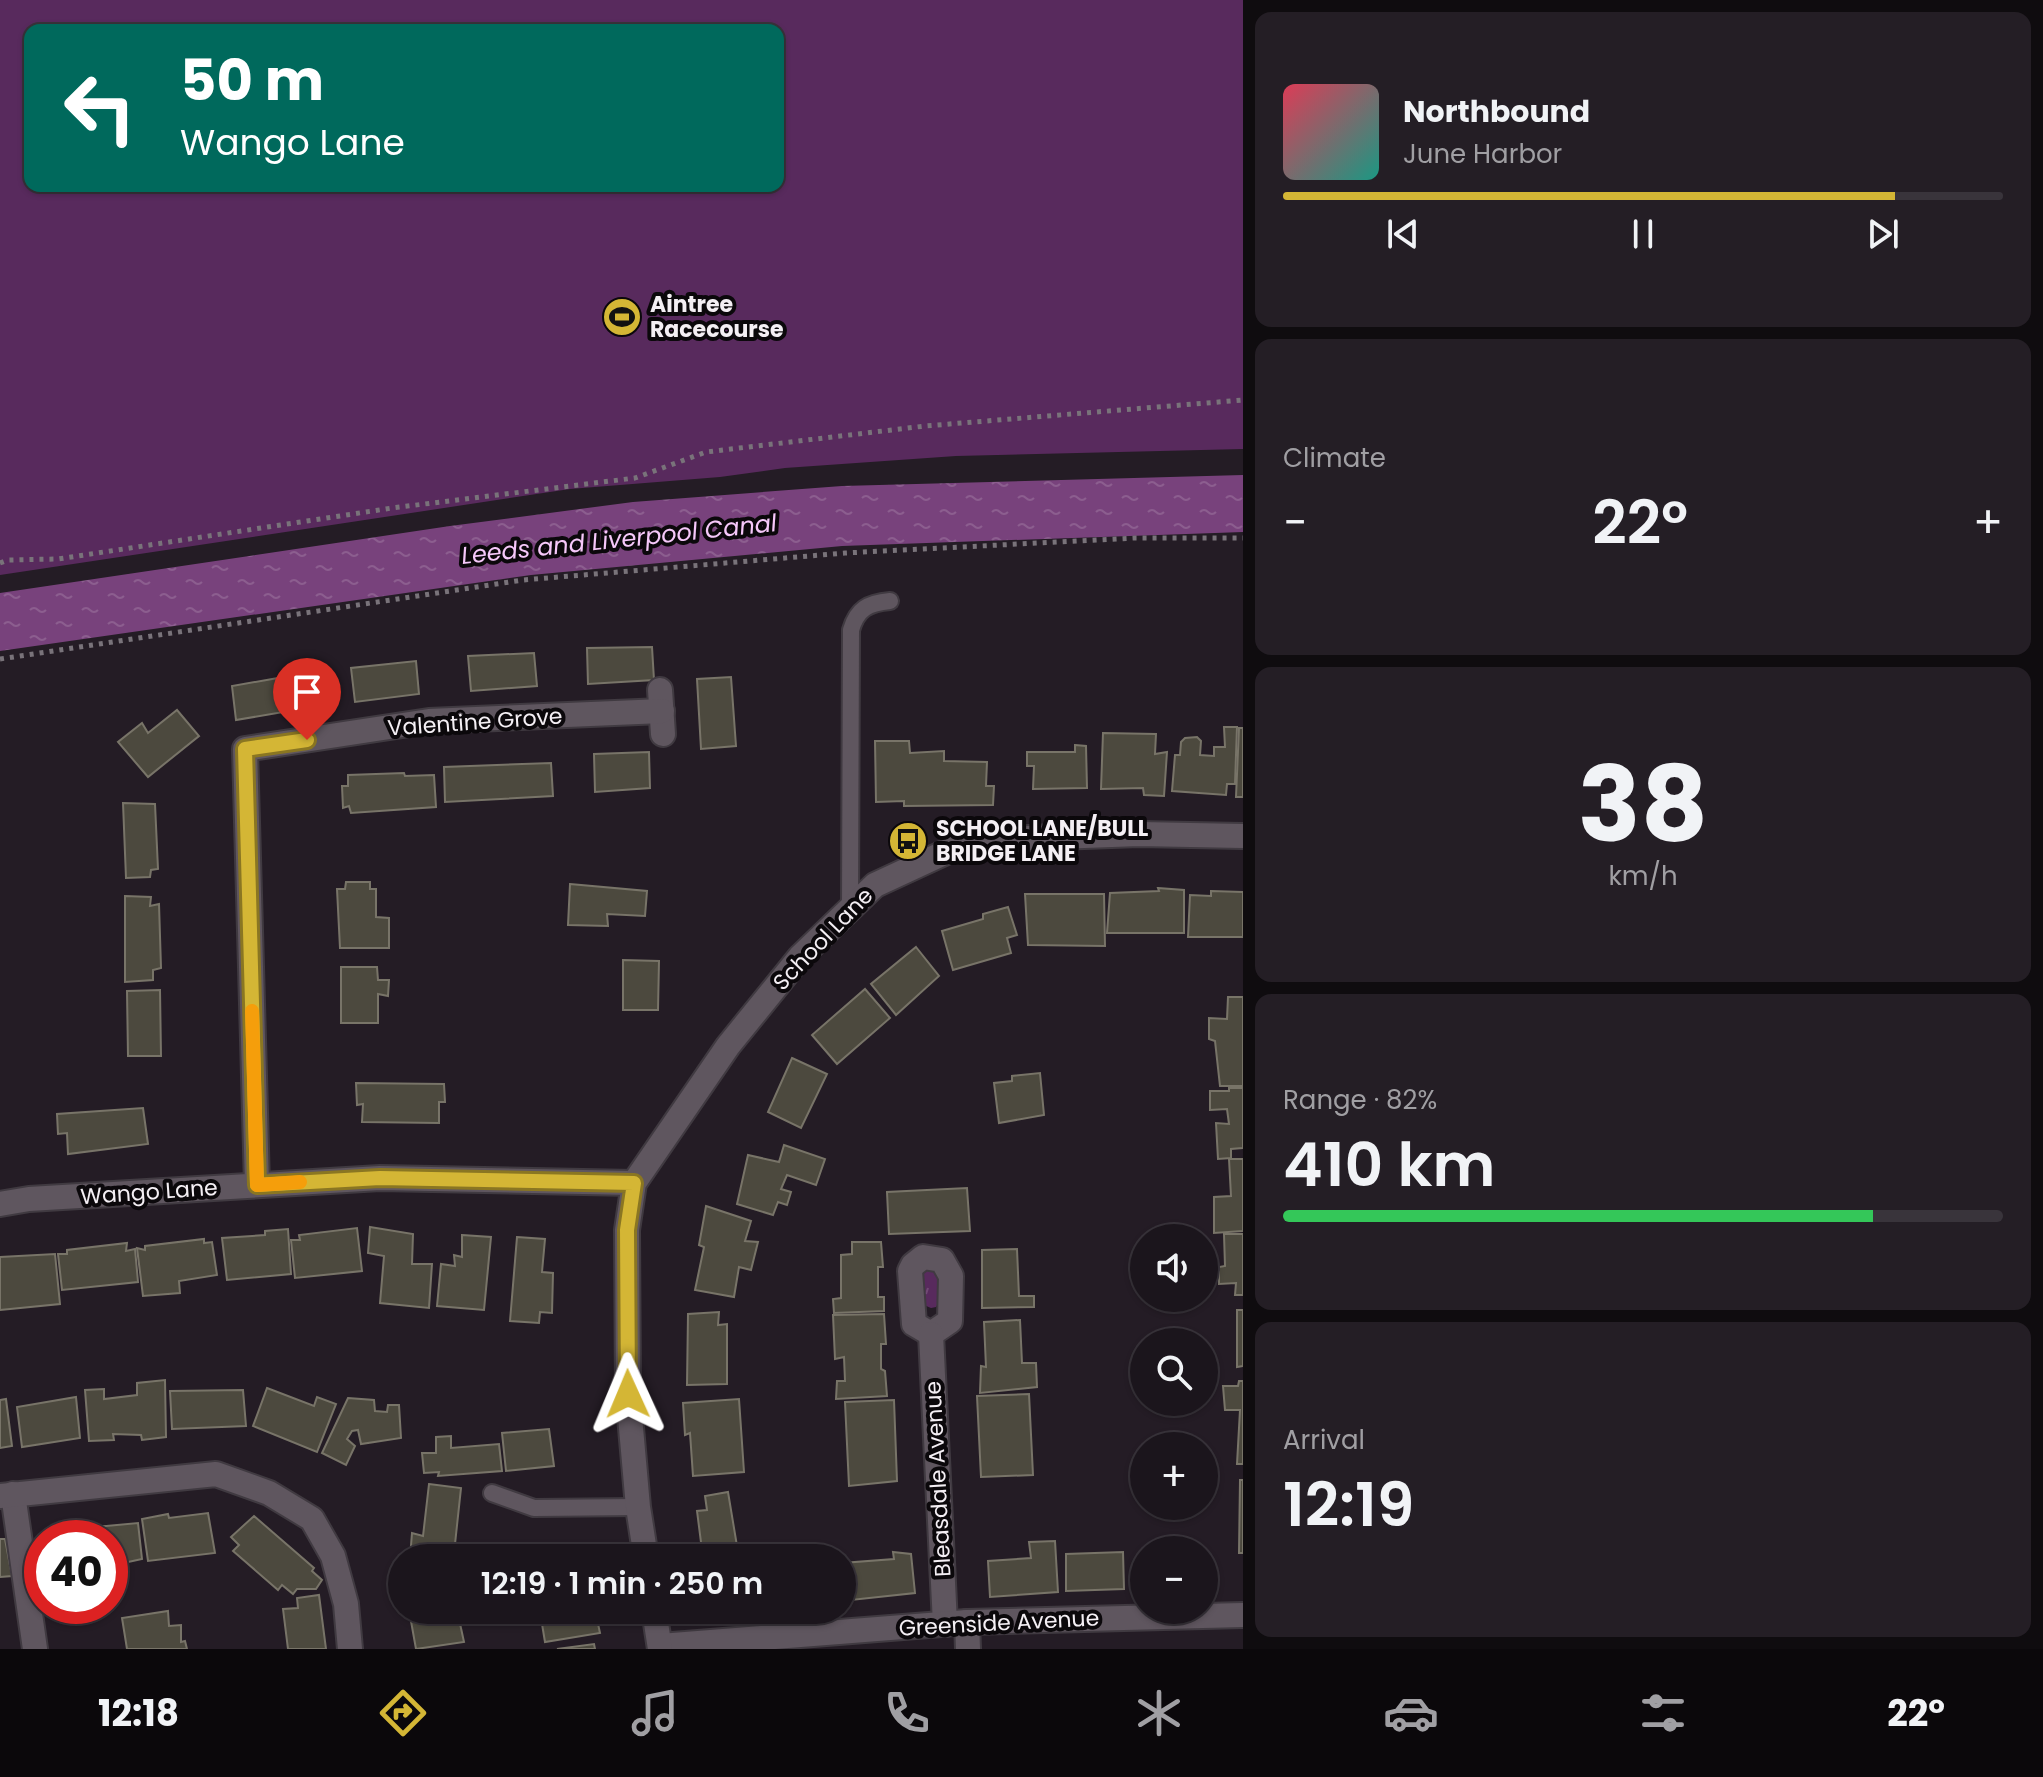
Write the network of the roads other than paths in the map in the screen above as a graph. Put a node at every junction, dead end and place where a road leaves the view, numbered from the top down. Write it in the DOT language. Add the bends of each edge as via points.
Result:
graph roads {
  1 [pos="890,601"];
  2 [pos="662,712"];
  3 [pos="1243,836"];
  4 [pos="850,909"];
  5 [pos="634,1183"];
  6 [pos="257,1185"];
  7 [pos="0,1204"];
  8 [pos="931,1334"];
  9 [pos="492,1493"];
  10 [pos="6,1495"];
  11 [pos="638,1507"];
  12 [pos="644,1544"];
  13 [pos="1243,1615"];
  14 [pos="956,1623"];
  15 [pos="656,1624"];
  16 [pos="660,1648"];
  17 [pos="35,1649"];
  18 [pos="350,1649"];
  19 [pos="968,1649"];
  1 -- 4 [label="lane" via="864,608 855,615 851,630"];
  2 -- 6 [label="street, Valentine Grove" via="429,721 245,749"];
  3 -- 4 [label="street, School Lane" via="972,840 875,885"];
  4 -- 5 [label="street, School Lane" via="800,957 728,1046"];
  5 -- 6 [label="street, Wango Lane" via="380,1178"];
  5 -- 11 [label="street" via="627,1230 626,1332"];
  6 -- 7 [label="street, Wango Lane"];
  8 -- 14 [label="street, Bleasdale Avenue"];
  9 -- 11 [label="lane" via="534,1508"];
  10 -- 17 [label="street"];
  10 -- 18 [label="street" via="216,1474 269,1493 312,1519 333,1556 346,1604"];
  11 -- 12 [label="street"];
  13 -- 14 [label="street, Greenside Avenue"];
  14 -- 16 [label="street, Greenside Avenue"];
  14 -- 19 [label="street, Bleasdale Avenue"];
  15 -- 16 [label="street"];
}
